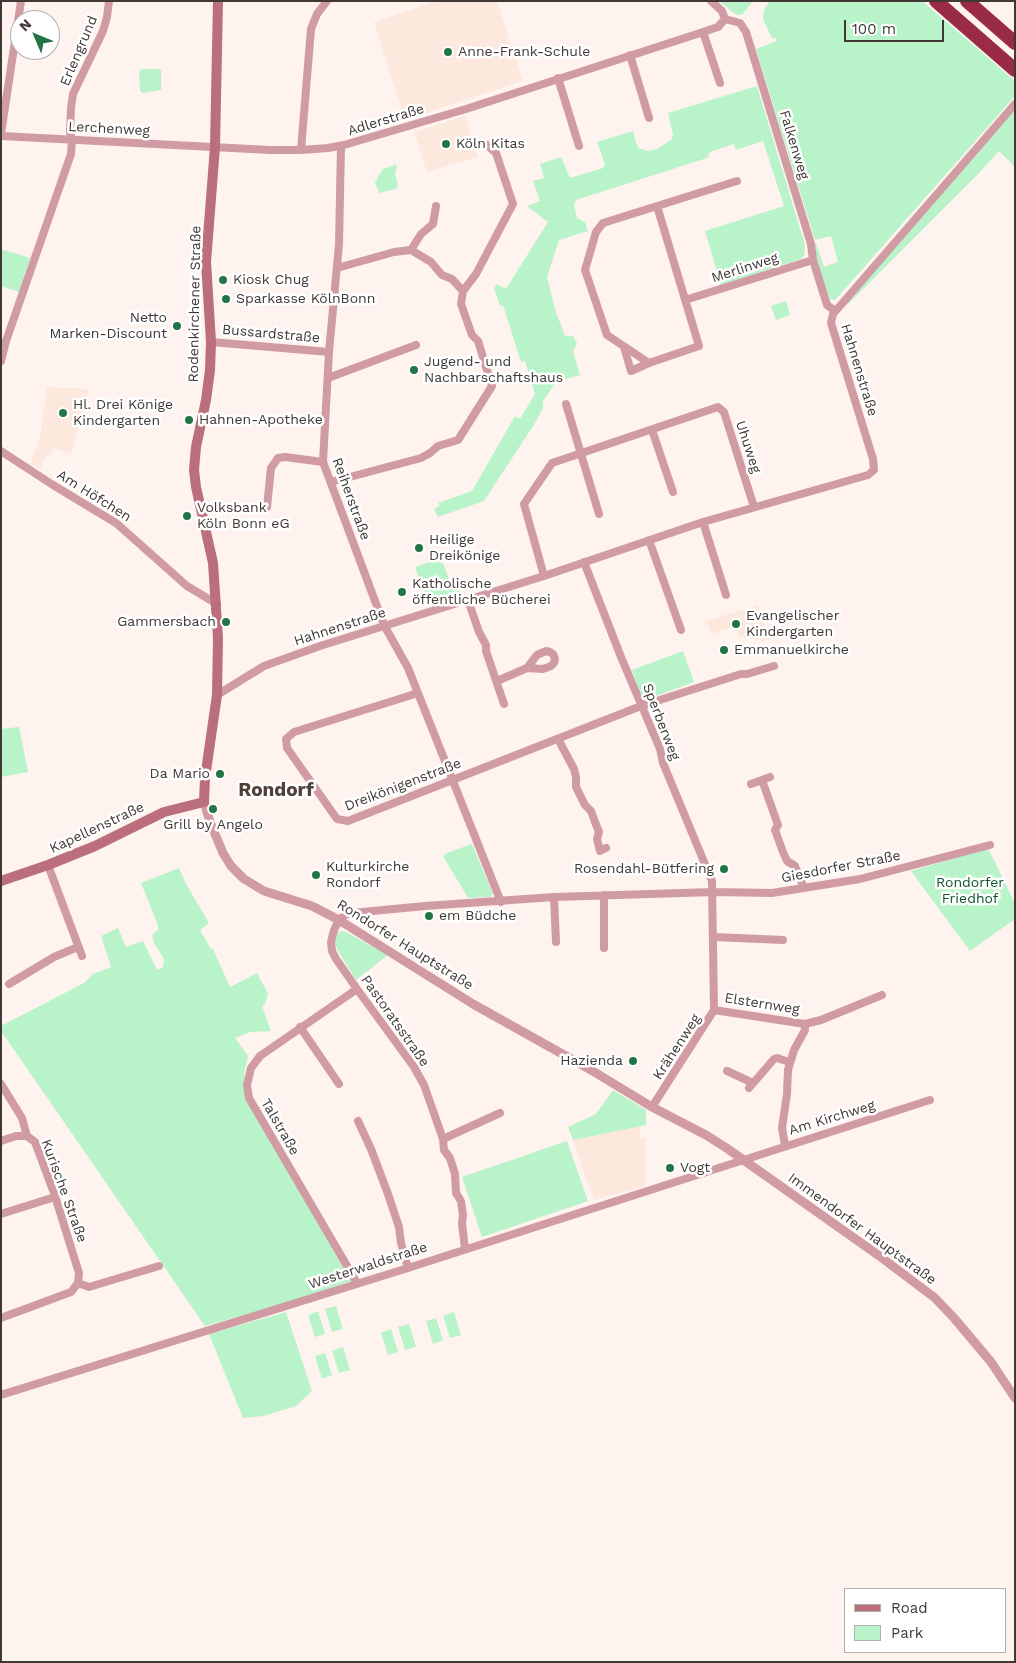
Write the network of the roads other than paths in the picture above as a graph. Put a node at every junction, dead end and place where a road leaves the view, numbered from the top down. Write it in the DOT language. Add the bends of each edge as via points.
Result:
graph roads {
  1 [pos="21,1"];
  2 [pos="109,1"];
  3 [pos="218,1"];
  4 [pos="327,1"];
  5 [pos="711,1"];
  6 [pos="936,1"];
  7 [pos="967,1"];
  8 [pos="725,19"];
  9 [pos="703,32"];
  10 [pos="1015,43"];
  11 [pos="630,55"];
  12 [pos="1015,70"];
  13 [pos="558,78"];
  14 [pos="720,83"];
  15 [pos="1015,104"];
  16 [pos="649,118"];
  17 [pos="1,135"];
  18 [pos="72,140"];
  19 [pos="487,145"];
  20 [pos="341,146"];
  21 [pos="579,146"];
  22 [pos="215,147"];
  23 [pos="301,150"];
  24 [pos="737,182"];
  25 [pos="436,206"];
  26 [pos="657,206"];
  27 [pos="411,250"];
  28 [pos="813,260"];
  29 [pos="337,268"];
  30 [pos="463,291"];
  31 [pos="685,300"];
  32 [pos="835,311"];
  33 [pos="211,342"];
  34 [pos="416,345"];
  35 [pos="624,347"];
  36 [pos="329,352"];
  37 [pos="1,361"];
  38 [pos="649,363"];
  39 [pos="328,378"];
  40 [pos="566,404"];
  41 [pos="652,430"];
  42 [pos="1,451"];
  43 [pos="582,453"];
  44 [pos="323,462"];
  45 [pos="331,482"];
  46 [pos="673,492"];
  47 [pos="267,507"];
  48 [pos="754,507"];
  49 [pos="599,514"];
  50 [pos="703,522"];
  51 [pos="649,540"];
  52 [pos="584,562"];
  53 [pos="544,576"];
  54 [pos="726,595"];
  55 [pos="468,600"];
  56 [pos="216,604"];
  57 [pos="384,625"];
  58 [pos="681,630"];
  59 [pos="774,666"];
  60 [pos="527,668"];
  61 [pos="497,681"];
  62 [pos="418,693"];
  63 [pos="218,695"];
  64 [pos="504,704"];
  65 [pos="641,706"];
  66 [pos="558,739"];
  67 [pos="770,777"];
  68 [pos="453,780"];
  69 [pos="762,780"];
  70 [pos="751,784"];
  71 [pos="204,802"];
  72 [pos="990,845"];
  73 [pos="606,848"];
  74 [pos="48,865"];
  75 [pos="1,881"];
  76 [pos="804,888"];
  77 [pos="714,892"];
  78 [pos="604,895"];
  79 [pos="554,897"];
  80 [pos="501,902"];
  81 [pos="339,920"];
  82 [pos="714,937"];
  83 [pos="783,940"];
  84 [pos="556,942"];
  85 [pos="78,948"];
  86 [pos="604,948"];
  87 [pos="82,956"];
  88 [pos="9,984"];
  89 [pos="357,988"];
  90 [pos="882,995"];
  91 [pos="714,1010"];
  92 [pos="806,1024"];
  93 [pos="300,1027"];
  94 [pos="789,1062"];
  95 [pos="727,1071"];
  96 [pos="1,1084"];
  97 [pos="339,1084"];
  98 [pos="930,1100"];
  99 [pos="652,1108"];
  100 [pos="500,1113"];
  101 [pos="358,1121"];
  102 [pos="26,1136"];
  103 [pos="443,1139"];
  104 [pos="1,1141"];
  105 [pos="786,1145"];
  106 [pos="742,1160"];
  107 [pos="651,1179"];
  108 [pos="651,1189"];
  109 [pos="55,1197"];
  110 [pos="1,1214"];
  111 [pos="465,1249"];
  112 [pos="159,1266"];
  113 [pos="408,1268"];
  114 [pos="78,1283"];
  115 [pos="357,1284"];
  116 [pos="1,1318"];
  117 [pos="1,1395"];
  118 [pos="1015,1398"];
  1 -- 17 [label="street"];
  2 -- 18 [label="street, Erlengrund" via="103,31 73,94"];
  3 -- 22 [label="main road, Rodenkirchener Straße"];
  4 -- 23 [label="street" via="311,29"];
  5 -- 8 [label="street, Falkenweg" via="722,11"];
  6 -- 12 [label="highway"];
  7 -- 10 [label="highway"];
  8 -- 9 [label="street, Adlerstraße" via="718,27"];
  8 -- 28 [label="street, Falkenweg" via="740,23 746,32"];
  9 -- 11 [label="street, Adlerstraße"];
  9 -- 14 [label="street"];
  11 -- 13 [label="street, Adlerstraße"];
  11 -- 16 [label="street"];
  13 -- 20 [label="street, Adlerstraße"];
  13 -- 21 [label="street"];
  15 -- 32 [label="street, Hahnenstraße"];
  17 -- 18 [label="street, Lerchenweg"];
  18 -- 22 [label="street, Lerchenweg"];
  18 -- 37 [label="street, Erlengrund" via="71,154"];
  19 -- 30 [label="street" via="496,153 513,204 476,274"];
  20 -- 23 [label="street, Adlerstraße"];
  20 -- 29 [label="street, Reiherstraße"];
  22 -- 23 [label="street, Adlerstraße"];
  22 -- 33 [label="main road, Rodenkirchener Straße" via="206,262"];
  24 -- 26 [label="street"];
  25 -- 27 [label="street" via="434,224 421,234"];
  26 -- 31 [label="street"];
  26 -- 35 [label="street" via="603,223 596,232 585,270 606,335"];
  27 -- 29 [label="street"];
  27 -- 30 [label="street" via="431,262"];
  28 -- 31 [label="street, Merlinweg"];
  28 -- 32 [label="street, Falkenweg" via="826,304"];
  29 -- 36 [label="street, Reiherstraße"];
  30 -- 45 [label="street" via="461,304 472,335 478,341 492,386 458,440 438,446 421,458"];
  31 -- 38 [label="street" via="700,346"];
  32 -- 48 [label="street, Hahnenstraße" via="831,323 874,470 868,475"];
  33 -- 36 [label="street, Bussardstraße"];
  33 -- 56 [label="main road, Rodenkirchener Straße" via="208,391 194,470 213,563"];
  34 -- 39 [label="street"];
  35 -- 38 [label="street"];
  35 -- 38 [label="street" via="631,371"];
  36 -- 39 [label="street, Reiherstraße"];
  39 -- 44 [label="street, Reiherstraße"];
  40 -- 43 [label="street"];
  41 -- 43 [label="street, Uhuweg"];
  41 -- 46 [label="street"];
  41 -- 48 [label="street, Uhuweg" via="718,407 724,412"];
  42 -- 56 [label="street, Am Höfchen" via="116,523 186,586"];
  43 -- 49 [label="street"];
  43 -- 53 [label="street, Uhuweg" via="552,463 524,504"];
  44 -- 45 [label="street, Reiherstraße"];
  44 -- 47 [label="street" via="278,458 271,468"];
  45 -- 57 [label="street, Reiherstraße"];
  48 -- 50 [label="street, Hahnenstraße"];
  50 -- 51 [label="street, Hahnenstraße"];
  50 -- 54 [label="street"];
  51 -- 52 [label="street, Hahnenstraße"];
  51 -- 58 [label="street"];
  52 -- 53 [label="street, Hahnenstraße"];
  52 -- 65 [label="street, Sperberweg"];
  53 -- 55 [label="street, Hahnenstraße"];
  55 -- 57 [label="street, Hahnenstraße"];
  55 -- 61 [label="street"];
  56 -- 63 [label="main road, Rondorfer Hauptstraße"];
  57 -- 62 [label="street, Reiherstraße"];
  57 -- 63 [label="street, Hahnenstraße" via="264,666"];
  59 -- 65 [label="street, Dreikönigenstraße"];
  60 -- 61 [label="street"];
  61 -- 64 [label="street"];
  62 -- 68 [label="street, Reiherstraße"];
  62 -- 68 [label="street, Dreikönigenstraße" via="294,732 286,739 287,748 337,819 342,821"];
  63 -- 71 [label="main road, Rondorfer Hauptstraße"];
  65 -- 66 [label="street, Dreikönigenstraße"];
  65 -- 77 [label="street, Sperberweg"];
  66 -- 68 [label="street, Dreikönigenstraße"];
  66 -- 73 [label="street" via="574,769 576,787 599,832 600,850"];
  67 -- 69 [label="street"];
  68 -- 80 [label="street, Reiherstraße"];
  69 -- 70 [label="street"];
  69 -- 76 [label="street" via="778,825 775,830 783,852 787,861 795,866"];
  71 -- 74 [label="main road, Kapellenstraße" via="164,812 127,832"];
  71 -- 81 [label="street, Rondorfer Hauptstraße" via="223,853 244,879 264,891 312,906"];
  72 -- 76 [label="street, Giesdorfer Straße" via="860,879"];
  74 -- 75 [label="main road, Kapellenstraße"];
  74 -- 85 [label="street"];
  76 -- 77 [label="street, Giesdorfer Straße" via="772,893"];
  77 -- 78 [label="street, Giesdorfer Straße"];
  77 -- 82 [label="street, Krähenweg"];
  78 -- 79 [label="street, Giesdorfer Straße"];
  78 -- 86 [label="street"];
  79 -- 80 [label="street, Giesdorfer Straße"];
  79 -- 84 [label="street"];
  80 -- 81 [label="street, Giesdorfer Straße" via="352,913"];
  81 -- 89 [label="street, Pastoratsstraße" via="331,942 332,950"];
  81 -- 99 [label="street, Rondorfer Hauptstraße" via="473,1004"];
  82 -- 83 [label="street"];
  82 -- 91 [label="street, Krähenweg"];
  85 -- 87 [label="street"];
  85 -- 88 [label="street" via="54,957"];
  89 -- 93 [label="street, Talstraße"];
  89 -- 103 [label="street, Pastoratsstraße" via="414,1067 431,1102"];
  90 -- 92 [label="street"];
  91 -- 92 [label="street, Elsternweg"];
  91 -- 99 [label="street, Krähenweg"];
  92 -- 94 [label="street"];
  93 -- 97 [label="street"];
  93 -- 115 [label="street, Talstraße" via="254,1062 247,1092"];
  94 -- 95 [label="street" via="774,1059 751,1086"];
  94 -- 105 [label="street" via="782,1128"];
  96 -- 102 [label="street" via="22,1118"];
  98 -- 105 [label="street, Am Kirchweg"];
  99 -- 106 [label="street, Rondorfer Hauptstraße" via="706,1135"];
  100 -- 103 [label="street"];
  101 -- 113 [label="street" via="391,1202"];
  102 -- 104 [label="street, Kurische Straße"];
  102 -- 109 [label="street, Kurische Straße" via="35,1142"];
  103 -- 111 [label="street, Pastoratsstraße" via="444,1150 455,1174 456,1194 461,1202"];
  105 -- 106 [label="street, Am Kirchweg"];
  106 -- 108 [label="street, Westerwaldstraße"];
  106 -- 118 [label="street, Immendorfer Hauptstraße" via="934,1298 991,1362"];
  107 -- 108 [label="street"];
  108 -- 111 [label="street, Westerwaldstraße"];
  109 -- 110 [label="street"];
  109 -- 114 [label="street, Kurische Straße" via="79,1273"];
  111 -- 113 [label="street, Westerwaldstraße"];
  112 -- 114 [label="street" via="89,1287"];
  113 -- 115 [label="street, Westerwaldstraße"];
  114 -- 116 [label="street" via="71,1292"];
  115 -- 117 [label="street, Westerwaldstraße"];
}
